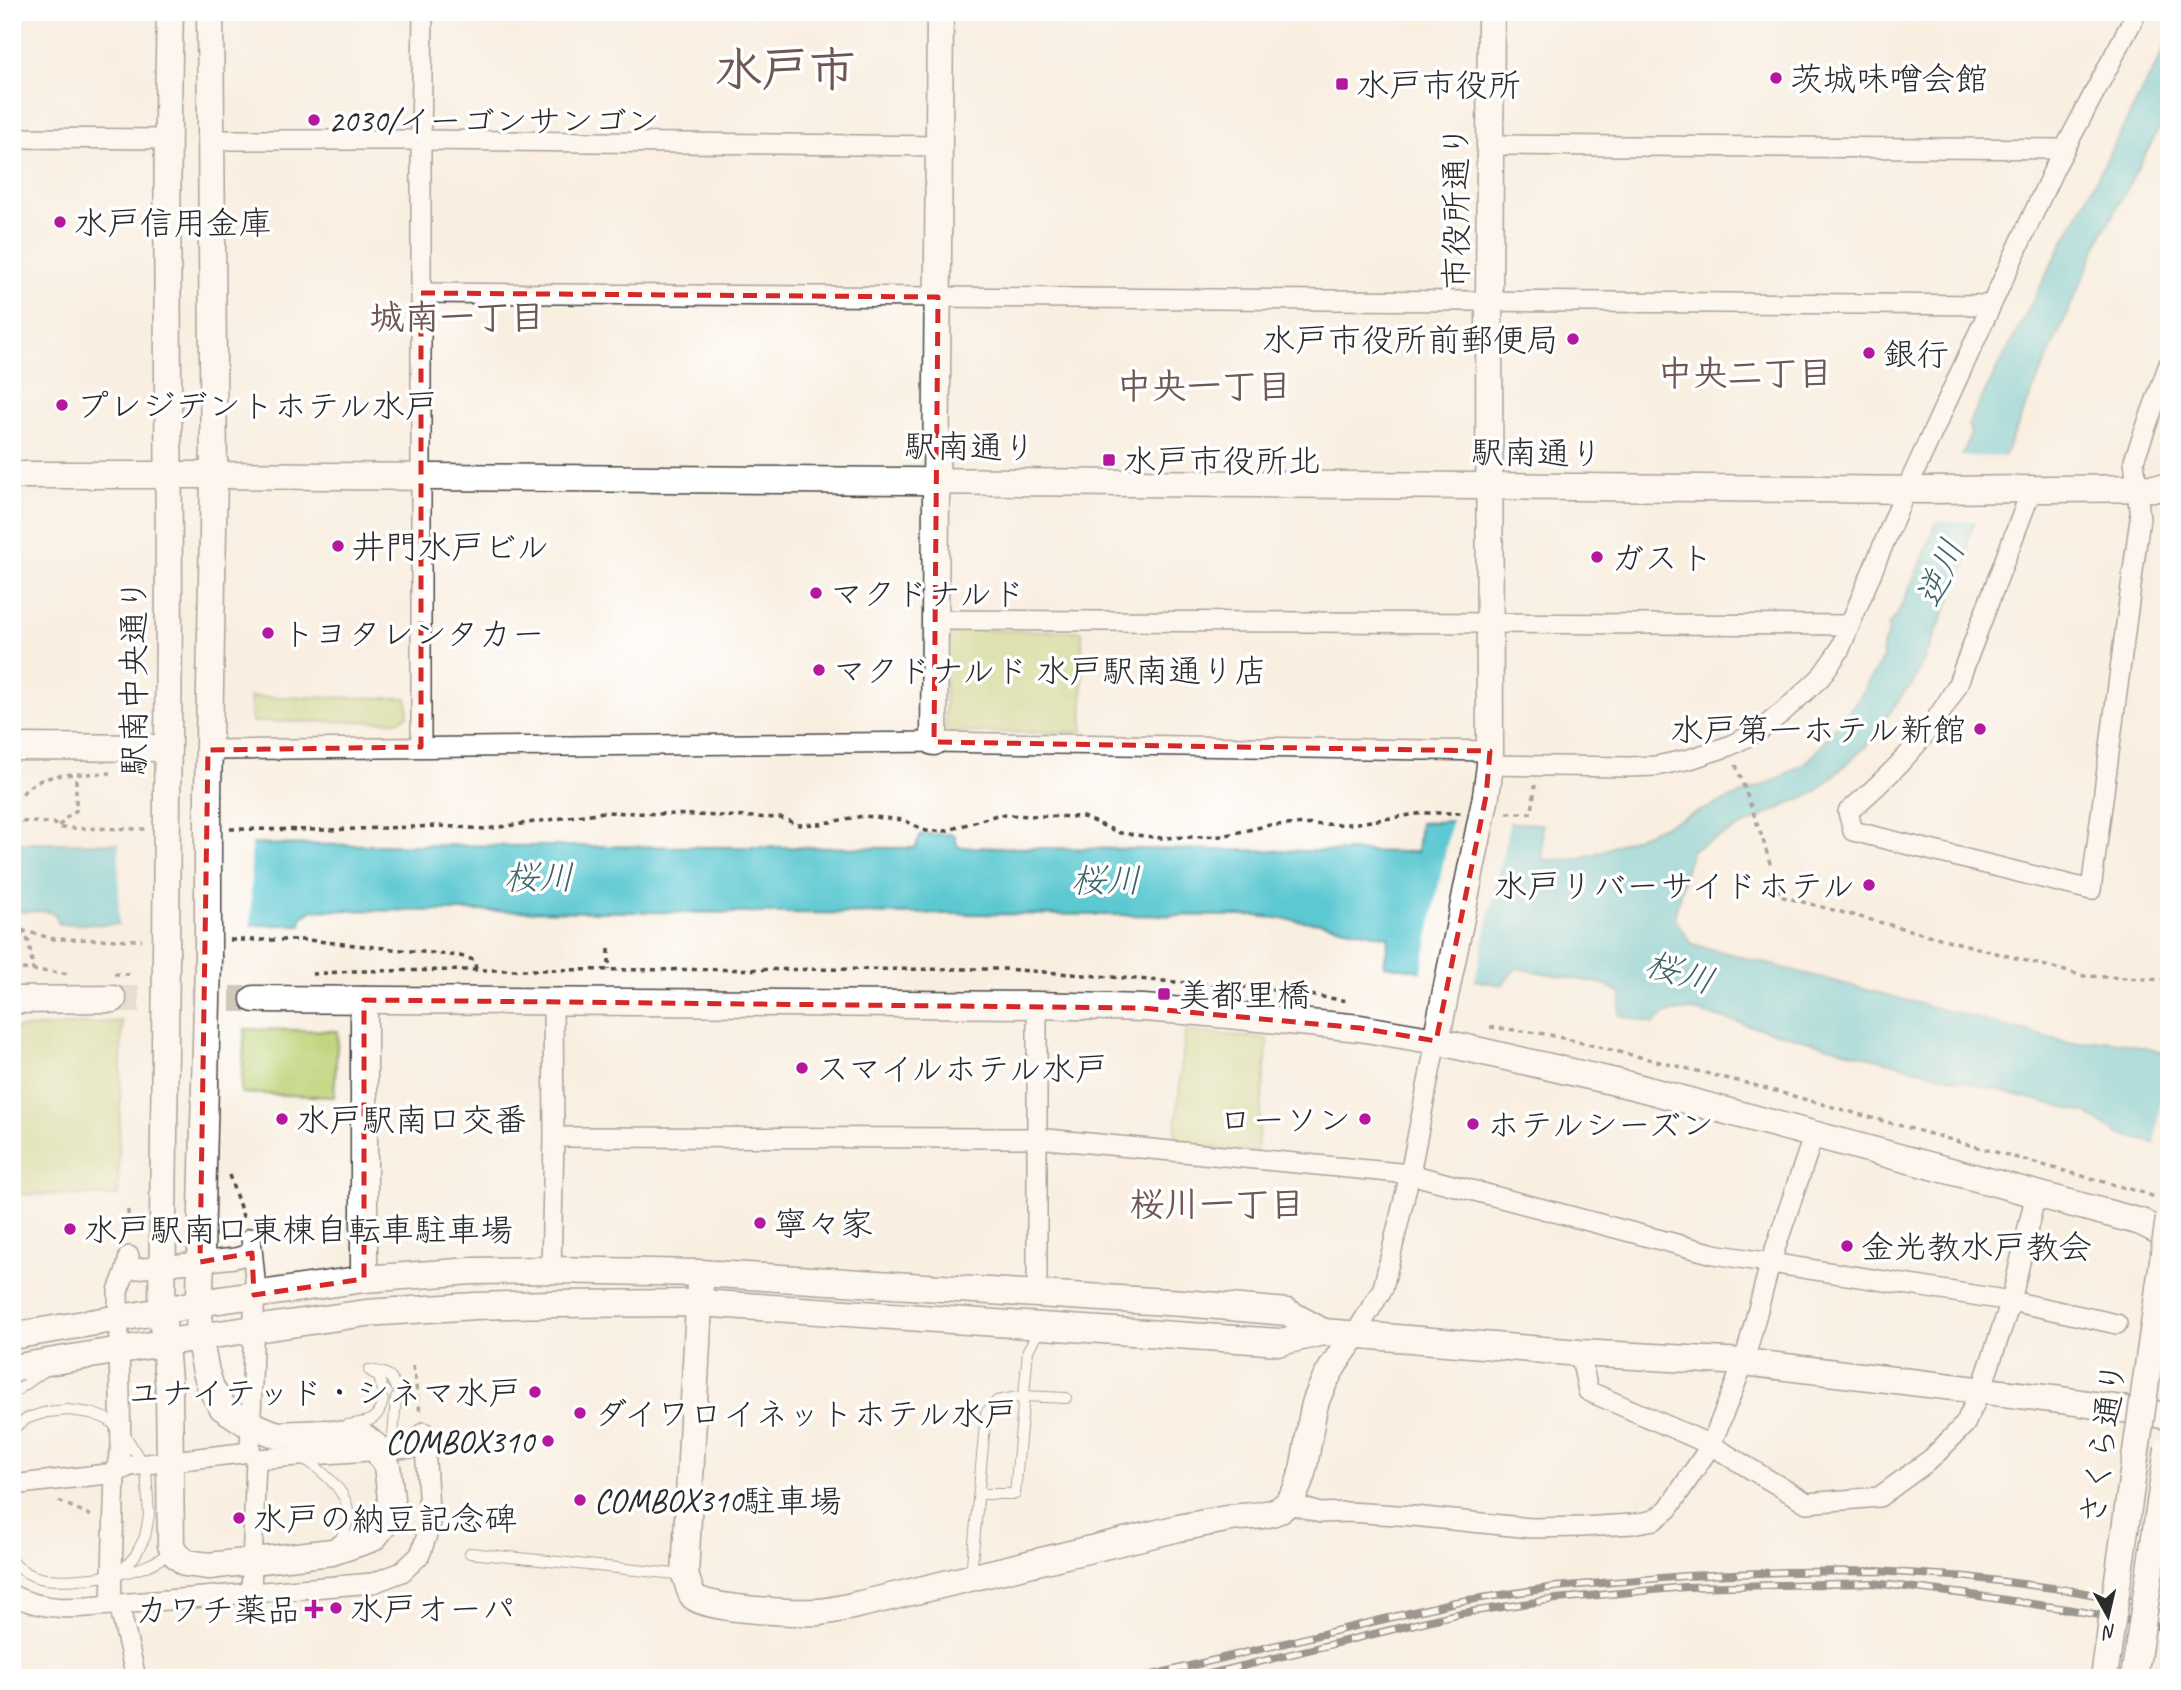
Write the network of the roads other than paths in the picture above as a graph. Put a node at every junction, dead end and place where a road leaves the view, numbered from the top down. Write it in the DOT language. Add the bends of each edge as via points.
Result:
graph roads {
  1 [pos="170,12"];
  2 [pos="211,12"];
  3 [pos="423,12"];
  4 [pos="940,12"];
  5 [pos="1491,12"];
  6 [pos="2137,12"];
  7 [pos="12,138"];
  8 [pos="167,139"];
  9 [pos="213,140"];
  10 [pos="421,140"];
  11 [pos="1490,145"];
  12 [pos="939,146"];
  13 [pos="2063,149"];
  14 [pos="421,293"];
  15 [pos="938,297"];
  16 [pos="1489,302"];
  17 [pos="1990,305"];
  18 [pos="2169,364"];
  19 [pos="169,474"];
  20 [pos="12,475"];
  21 [pos="214,475"];
  22 [pos="420,477"];
  23 [pos="936,481"];
  24 [pos="1489,486"];
  25 [pos="2138,488"];
  26 [pos="2169,488"];
  27 [pos="1916,490"];
  28 [pos="2024,490"];
  29 [pos="935,620"];
  30 [pos="1489,623"];
  31 [pos="1850,625"];
  32 [pos="933,742"];
  33 [pos="12,747"];
  34 [pos="421,747"];
  35 [pos="168,748"];
  36 [pos="208,750"];
  37 [pos="1490,758"];
  38 [pos="111,986"];
  39 [pos="254,999"];
  40 [pos="12,1000"];
  41 [pos="364,1000"];
  42 [pos="553,1001"];
  43 [pos="1037,1006"];
  44 [pos="1436,1041"];
  45 [pos="1814,1134"];
  46 [pos="554,1137"];
  47 [pos="1037,1138"];
  48 [pos="1410,1174"];
  49 [pos="2036,1193"];
  50 [pos="2162,1208"];
  51 [pos="2169,1236"];
  52 [pos="1770,1264"];
  53 [pos="551,1270"];
  54 [pos="700,1273"];
  55 [pos="364,1279"];
  56 [pos="1037,1295"];
  57 [pos="2011,1301"];
  58 [pos="199,1303"];
  59 [pos="699,1303"];
  60 [pos="162,1311"];
  61 [pos="2117,1324"];
  62 [pos="1042,1326"];
  63 [pos="1323,1332"];
  64 [pos="12,1336"];
  65 [pos="1354,1336"];
  66 [pos="199,1337"];
  67 [pos="165,1343"];
  68 [pos="1580,1353"];
  69 [pos="61,1361"];
  70 [pos="1744,1362"];
  71 [pos="12,1368"];
  72 [pos="395,1386"];
  73 [pos="382,1388"];
  74 [pos="1981,1390"];
  75 [pos="12,1394"];
  76 [pos="1023,1396"];
  77 [pos="396,1398"];
  78 [pos="1066,1398"];
  79 [pos="383,1400"];
  80 [pos="2169,1416"];
  81 [pos="12,1429"];
  82 [pos="325,1433"];
  83 [pos="277,1435"];
  84 [pos="2169,1441"];
  85 [pos="1711,1445"];
  86 [pos="253,1455"];
  87 [pos="382,1456"];
  88 [pos="115,1473"];
  89 [pos="12,1485"];
  90 [pos="979,1494"];
  91 [pos="1288,1503"];
  92 [pos="149,1515"];
  93 [pos="163,1535"];
  94 [pos="332,1552"];
  95 [pos="470,1553"];
  96 [pos="12,1562"];
  97 [pos="119,1574"];
  98 [pos="685,1575"];
  99 [pos="971,1578"];
  100 [pos="251,1593"];
  101 [pos="12,1595"];
  102 [pos="115,1605"];
  103 [pos="136,1678"];
  104 [pos="2104,1678"];
  105 [pos="2134,1678"];
  1 -- 8 [label="street, 駅南中央通り"];
  2 -- 9 [label="street"];
  3 -- 10 [label="street"];
  4 -- 12 [label="street"];
  5 -- 11 [label="street, 市役所通り"];
  6 -- 13 [label="street"];
  7 -- 8 [label="street"];
  8 -- 19 [label="street, 駅南中央通り"];
  9 -- 10 [label="street"];
  9 -- 21 [label="street"];
  10 -- 12 [label="street"];
  10 -- 14 [label="street"];
  11 -- 13 [label="street"];
  11 -- 16 [label="street, 市役所通り"];
  12 -- 15 [label="street"];
  13 -- 17 [label="street"];
  14 -- 15 [label="street"];
  14 -- 22 [label="street"];
  15 -- 16 [label="street"];
  15 -- 23 [label="street"];
  16 -- 17 [label="street"];
  16 -- 24 [label="street, 市役所通り"];
  17 -- 27 [label="street"];
  18 -- 25 [label="street" via="2134,460"];
  19 -- 20 [label="street, 駅南通り"];
  19 -- 21 [label="street, 駅南通り"];
  19 -- 35 [label="street, 駅南中央通り"];
  21 -- 22 [label="street, 駅南通り"];
  21 -- 36 [label="street"];
  22 -- 23 [label="street, 駅南通り"];
  22 -- 34 [label="street"];
  23 -- 24 [label="street, 駅南通り"];
  23 -- 29 [label="street"];
  24 -- 27 [label="street, 駅南通り"];
  24 -- 30 [label="street, 市役所通り"];
  25 -- 26 [label="street"];
  25 -- 28 [label="street"];
  25 -- 28 [label="street" via="2140,518 2091,890 1853,831 1848,812 1914,750 1957,686"];
  27 -- 28 [label="street, 駅南通り"];
  27 -- 31 [label="street"];
  29 -- 30 [label="street"];
  29 -- 32 [label="street"];
  30 -- 31 [label="street"];
  30 -- 37 [label="street, 市役所通り"];
  31 -- 37 [label="street" via="1820,678 1759,731 1729,746 1656,766"];
  32 -- 34 [label="street"];
  32 -- 37 [label="street"];
  33 -- 35 [label="street"];
  34 -- 36 [label="street"];
  35 -- 60 [label="street, 駅南中央通り, bridge"];
  36 -- 58 [label="street, bridge"];
  37 -- 44 [label="street, 市役所通り, bridge" via="1495,805"];
  38 -- 40 [label="street"];
  39 -- 41 [label="street"];
  41 -- 42 [label="street"];
  41 -- 55 [label="street"];
  42 -- 43 [label="street"];
  42 -- 46 [label="street"];
  43 -- 44 [label="street" via="1198,1012 1360,1028"];
  43 -- 47 [label="street"];
  44 -- 45 [label="street"];
  44 -- 48 [label="street"];
  45 -- 49 [label="street"];
  45 -- 52 [label="street"];
  46 -- 47 [label="street"];
  46 -- 53 [label="street"];
  47 -- 48 [label="street"];
  47 -- 56 [label="street"];
  48 -- 52 [label="street" via="1714,1254"];
  48 -- 65 [label="street" via="1382,1288"];
  49 -- 51 [label="street" via="2141,1222"];
  49 -- 57 [label="street"];
  50 -- 104 [label="street, さくら通り, bridge"];
  52 -- 57 [label="street"];
  52 -- 70 [label="street"];
  53 -- 54 [label="street"];
  53 -- 55 [label="street"];
  54 -- 56 [label="street"];
  54 -- 59 [label="street"];
  55 -- 58 [label="street"];
  56 -- 63 [label="street" via="1287,1312"];
  57 -- 61 [label="street"];
  57 -- 74 [label="street"];
  58 -- 60 [label="street"];
  58 -- 66 [label="street"];
  59 -- 62 [label="street"];
  59 -- 66 [label="street" via="410,1309"];
  59 -- 98 [label="street"];
  60 -- 64 [label="street"];
  60 -- 67 [label="street, 駅南中央通り"];
  62 -- 63 [label="street" via="1281,1342"];
  62 -- 76 [label="lane" via="1028,1350"];
  63 -- 65 [label="street"];
  65 -- 68 [label="street"];
  65 -- 91 [label="street" via="1322,1386 1300,1479"];
  66 -- 67 [label="street"];
  66 -- 83 [label="street" via="211,1388 222,1406"];
  67 -- 69 [label="street"];
  67 -- 93 [label="street, 駅南中央通り" via="169,1392"];
  68 -- 70 [label="street"];
  68 -- 85 [label="street" via="1588,1391"];
  69 -- 71 [label="street"];
  69 -- 75 [label="lane"];
  70 -- 74 [label="street"];
  70 -- 85 [label="street"];
  72 -- 73 [label="lane" via="384,1372 369,1370 379,1377"];
  74 -- 80 [label="street"];
  74 -- 85 [label="street" via="1965,1424 1931,1459 1879,1497 1807,1503"];
  76 -- 78 [label="lane"];
  76 -- 90 [label="lane" via="997,1401 986,1413"];
  76 -- 90 [label="lane" via="1015,1494"];
  77 -- 87 [label="lane" via="393,1436"];
  79 -- 82 [label="lane" via="381,1412 374,1418"];
  81 -- 92 [label="lane" via="47,1412 68,1410 107,1419 124,1433 146,1470"];
  82 -- 83 [label="street"];
  82 -- 87 [label="street" via="365,1438"];
  83 -- 94 [label="lane" via="343,1493 346,1528"];
  84 -- 105 [label="street, さくら通り, bridge"];
  85 -- 91 [label="street" via="1668,1509 1654,1520 1632,1524 1531,1528 1320,1513"];
  86 -- 88 [label="street" via="130,1466"];
  86 -- 88 [label="street" via="255,1279 251,1245 235,1258 127,1263 118,1291 121,1449"];
  86 -- 100 [label="street"];
  86 -- 100 [label="street" via="424,1439 430,1525 420,1555 402,1572 373,1583"];
  87 -- 94 [label="street" via="391,1499 382,1527 373,1538"];
  88 -- 89 [label="street"];
  88 -- 102 [label="street"];
  90 -- 99 [label="lane"];
  91 -- 99 [label="street" via="1268,1513 1189,1526"];
  92 -- 93 [label="lane"];
  92 -- 97 [label="lane" via="145,1537"];
  93 -- 94 [label="street" via="186,1563 209,1566"];
  93 -- 97 [label="lane" via="166,1556"];
  95 -- 98 [label="lane"];
  96 -- 97 [label="lane" via="41,1578"];
  98 -- 99 [label="street" via="694,1596 704,1602 787,1612 820,1612"];
  100 -- 102 [label="street"];
  101 -- 102 [label="street" via="61,1609"];
  102 -- 103 [label="street"];
}
